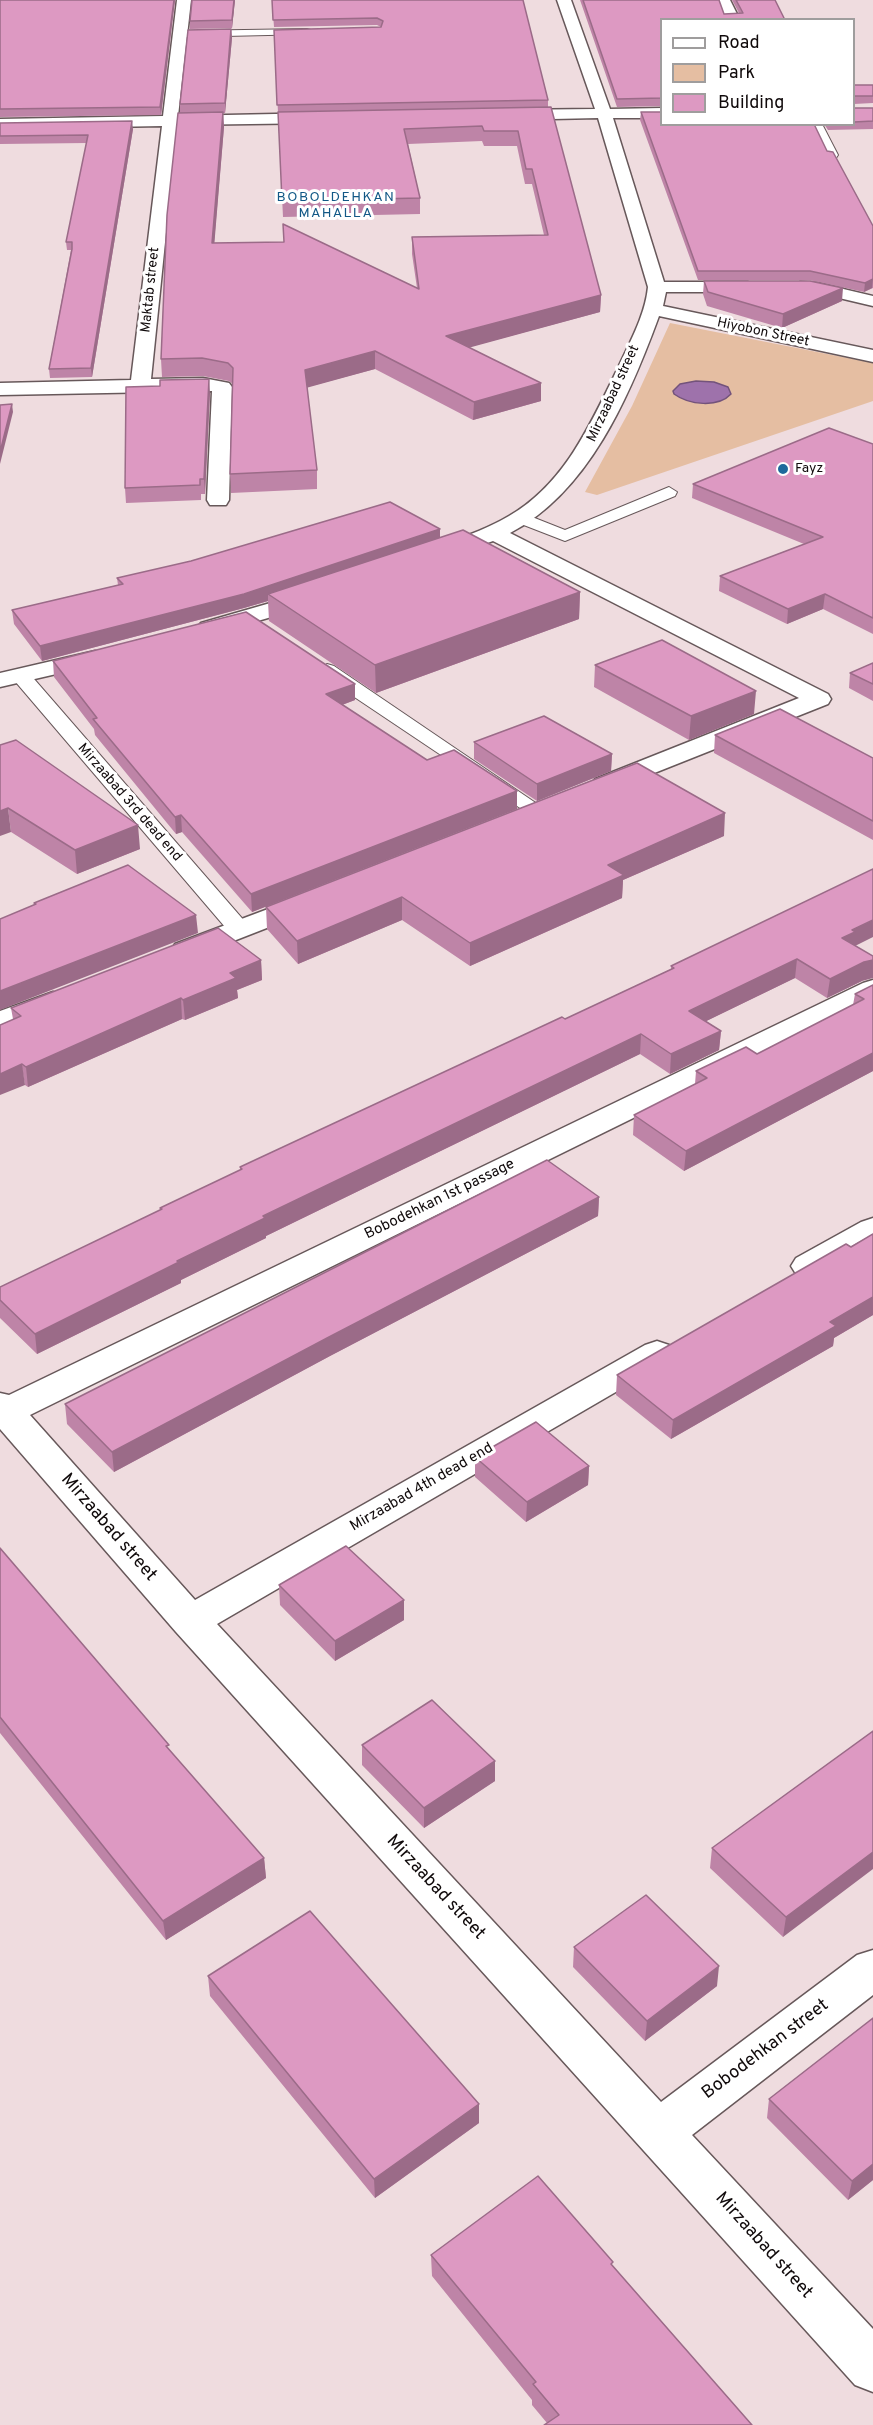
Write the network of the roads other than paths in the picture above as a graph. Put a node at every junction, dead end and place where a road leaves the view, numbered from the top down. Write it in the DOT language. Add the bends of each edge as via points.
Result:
graph roads {
  1 [pos="184,0"];
  2 [pos="564,0"];
  3 [pos="723,0"];
  4 [pos="732,18"];
  5 [pos="320,32"];
  6 [pos="182,34"];
  7 [pos="660,113"];
  8 [pos="604,114"];
  9 [pos="486,116"];
  10 [pos="334,118"];
  11 [pos="170,121"];
  12 [pos="0,124"];
  13 [pos="817,126"];
  14 [pos="832,154"];
  15 [pos="657,287"];
  16 [pos="762,287"];
  17 [pos="786,287"];
  18 [pos="873,301"];
  19 [pos="653,309"];
  20 [pos="873,356"];
  21 [pos="140,386"];
  22 [pos="0,389"];
  23 [pos="669,492"];
  24 [pos="218,500"];
  25 [pos="522,518"];
  26 [pos="494,533"];
  27 [pos="565,536"];
  28 [pos="548,560"];
  29 [pos="419,561"];
  30 [pos="333,592"];
  31 [pos="247,617"];
  32 [pos="266,630"];
  33 [pos="194,632"];
  34 [pos="120,652"];
  35 [pos="315,663"];
  36 [pos="21,676"];
  37 [pos="0,680"];
  38 [pos="560,803"];
  39 [pos="505,825"];
  40 [pos="327,894"];
  41 [pos="239,929"];
  42 [pos="163,959"];
  43 [pos="873,988"];
  44 [pos="76,992"];
  45 [pos="0,1022"];
  46 [pos="873,1229"];
  47 [pos="780,1282"];
  48 [pos="687,1336"];
  49 [pos="3,1409"];
  50 [pos="190,1621"];
  51 [pos="873,1969"];
  52 [pos="659,2132"];
  53 [pos="873,2367"];
  1 -- 6 [label="street, Maktab street"];
  2 -- 8 [label="street, Mirzaаbаd street"];
  3 -- 4 [label="street"];
  5 -- 6 [label="lane"];
  6 -- 11 [label="street, Maktab street"];
  7 -- 8 [label="street"];
  8 -- 9 [label="street"];
  8 -- 15 [label="street, Mirzaаbаd street"];
  10 -- 11 [label="street"];
  11 -- 12 [label="street"];
  11 -- 21 [label="street, Maktab street"];
  13 -- 14 [label="lane"];
  15 -- 16 [label="street"];
  15 -- 19 [label="street, Mirzaаbаd street"];
  17 -- 18 [label="street" via="818,288"];
  19 -- 20 [label="street, Hiyobon Street"];
  19 -- 25 [label="street, Mirzaаbаd street" via="583,457 563,484"];
  21 -- 22 [label="street"];
  21 -- 24 [label="street" via="222,387"];
  23 -- 27 [label="lane"];
  25 -- 26 [label="street, Mirzaаbаd street"];
  25 -- 27 [label="lane"];
  26 -- 28 [label="street"];
  26 -- 29 [label="street, Mirzaаbаd street"];
  27 -- 28 [label="lane"];
  28 -- 38 [label="street" via="819,699"];
  30 -- 31 [label="street"];
  31 -- 32 [label="lane"];
  31 -- 33 [label="street"];
  34 -- 36 [label="street"];
  35 -- 38 [label="lane"];
  36 -- 37 [label="street"];
  36 -- 41 [label="lane, Mirzaаbаd 3rd dead end"];
  38 -- 39 [label="street"];
  40 -- 41 [label="street"];
  41 -- 42 [label="street"];
  43 -- 49 [label="street, Bobodehkan 1st passage"];
  44 -- 45 [label="street"];
  46 -- 47 [label="street"];
  48 -- 50 [label="street, Mirzaabad 4th dead end"];
  49 -- 50 [label="street, Mirzaabad street"];
  50 -- 52 [label="street, Mirzaabad street"];
  51 -- 52 [label="street, Bobodehkan street"];
  52 -- 53 [label="street, Mirzaabad street"];
}
